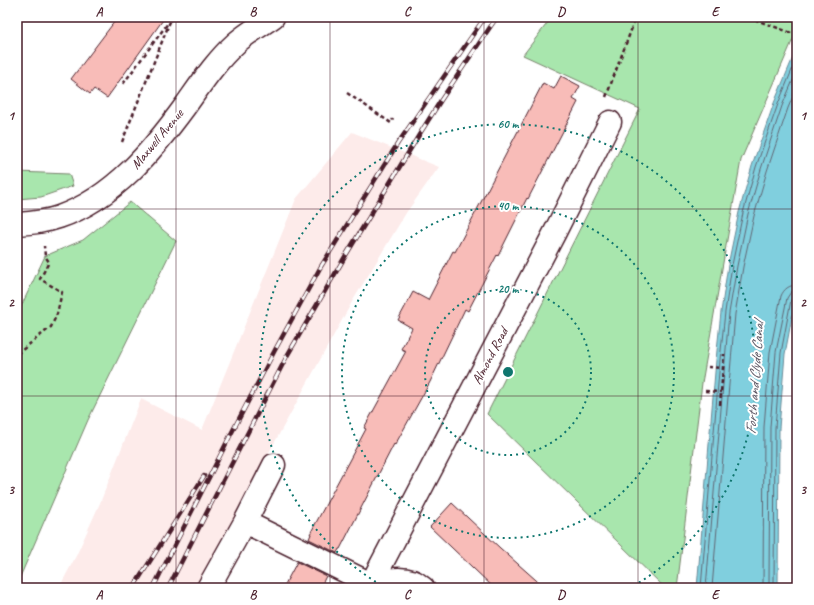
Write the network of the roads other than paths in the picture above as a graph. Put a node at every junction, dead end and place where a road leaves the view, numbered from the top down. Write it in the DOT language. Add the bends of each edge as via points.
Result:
graph roads {
  1 [pos="273,17"];
  2 [pos="610,122"];
  3 [pos="17,224"];
  4 [pos="274,465"];
  5 [pos="245,522"];
  6 [pos="370,586"];
  7 [pos="208,588"];
  8 [pos="423,588"];
  1 -- 3 [label="street, Maxwell Avenue" via="236,43 214,67 148,153 124,178 76,210 42,222"];
  2 -- 6 [label="street, Almond Road"];
  4 -- 5 [label="street"];
  5 -- 6 [label="street"];
  5 -- 7 [label="street"];
  6 -- 8 [label="street" via="400,579 413,581"];
}
